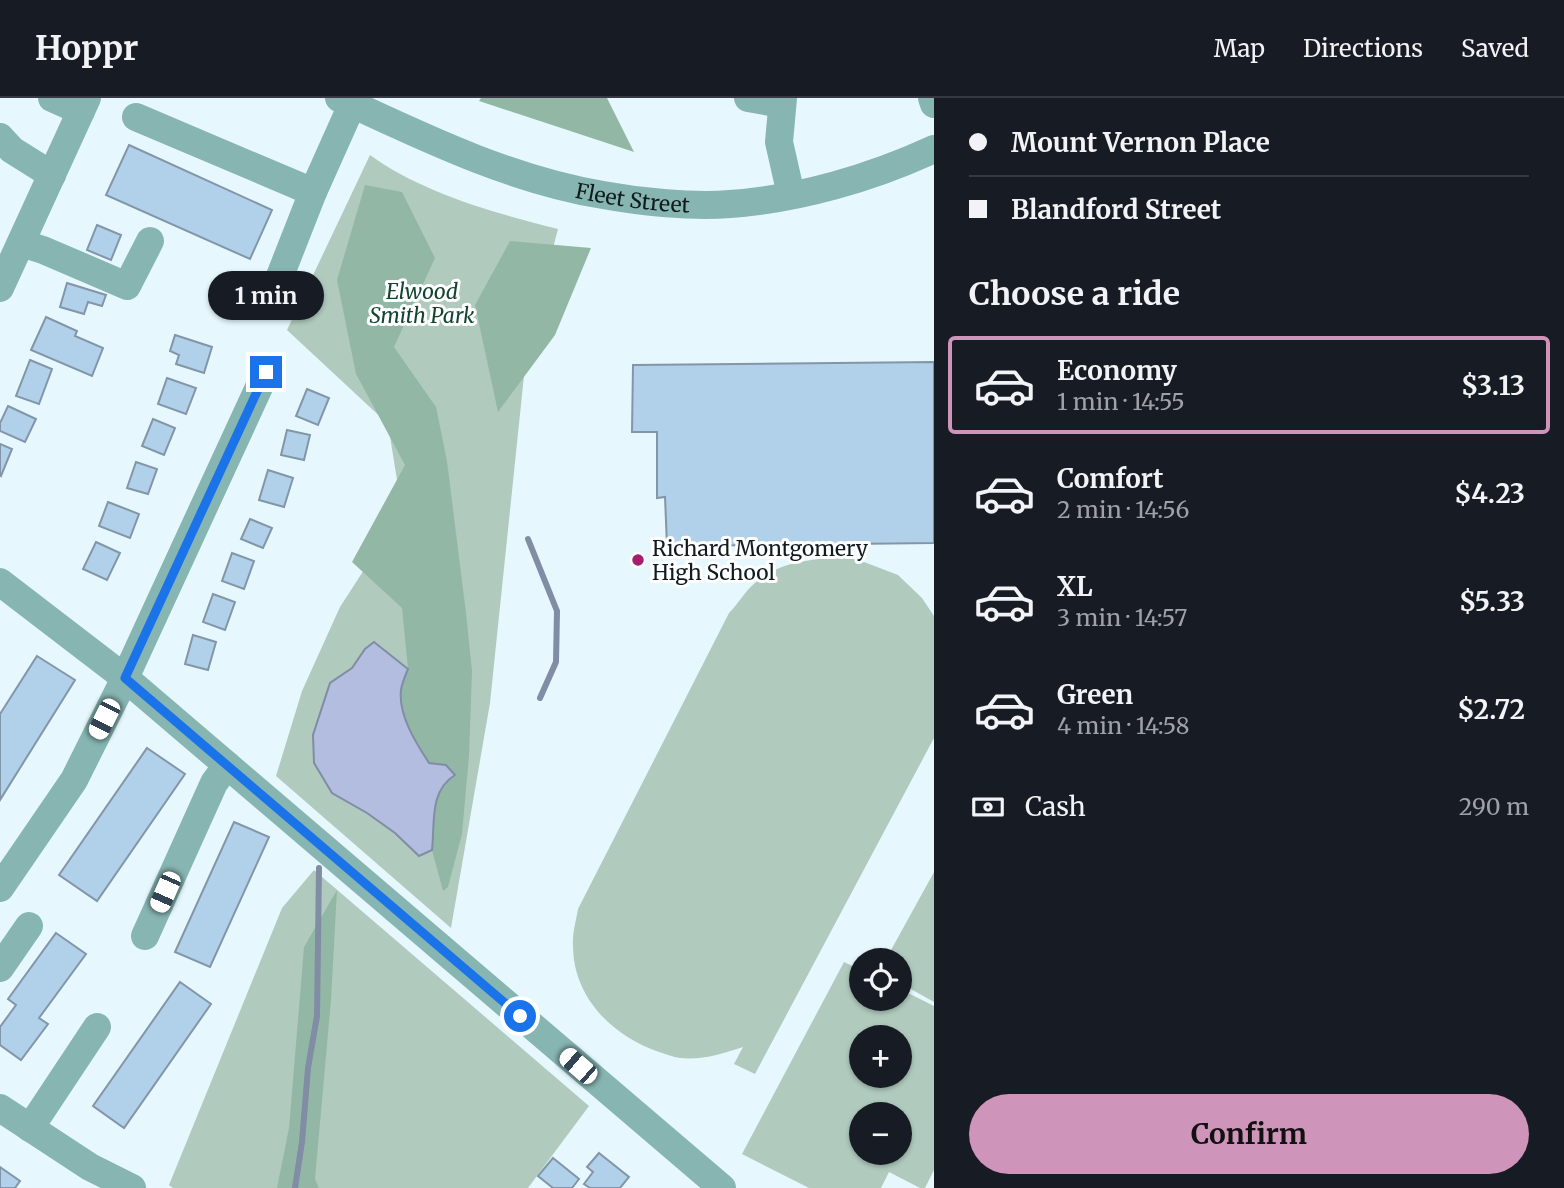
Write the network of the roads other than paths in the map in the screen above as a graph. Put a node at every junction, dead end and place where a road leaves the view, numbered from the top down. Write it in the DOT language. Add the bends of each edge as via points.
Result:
graph roads {
  1 [pos="52,98"];
  2 [pos="748,98"];
  3 [pos="932,98"];
  4 [pos="349,100"];
  5 [pos="782,101"];
  6 [pos="934,104"];
  7 [pos="84,105"];
  8 [pos="136,117"];
  9 [pos="0,137"];
  10 [pos="934,149"];
  11 [pos="52,175"];
  12 [pos="313,192"];
  13 [pos="791,195"];
  14 [pos="150,241"];
  15 [pos="21,243"];
  16 [pos="280,275"];
  17 [pos="0,288"];
  18 [pos="266,372"];
  19 [pos="4,594"];
  20 [pos="125,678"];
  21 [pos="227,765"];
  22 [pos="0,888"];
  23 [pos="29,926"];
  24 [pos="145,936"];
  25 [pos="0,968"];
  26 [pos="97,1027"];
  27 [pos="0,1108"];
  28 [pos="30,1128"];
  29 [pos="715,1186"];
  30 [pos="131,1188"];
  1 -- 7 [label="street"];
  2 -- 5 [label="street"];
  3 -- 6 [label="street"];
  4 -- 12 [label="street"];
  4 -- 13 [label="street, Fleet Street" via="432,141 532,178 601,195 728,204"];
  5 -- 13 [label="street" via="779,142"];
  7 -- 11 [label="street"];
  8 -- 12 [label="street"];
  9 -- 11 [label="street"];
  10 -- 13 [label="street, Fleet Street" via="891,169"];
  11 -- 15 [label="street"];
  12 -- 16 [label="street"];
  14 -- 15 [label="street" via="128,286"];
  15 -- 17 [label="street"];
  18 -- 20 [label="street"];
  19 -- 20 [label="street"];
  20 -- 21 [label="street"];
  20 -- 22 [label="street" via="74,780"];
  21 -- 24 [label="street" via="214,783"];
  21 -- 29 [label="street"];
  23 -- 25 [label="street"];
  26 -- 28 [label="street"];
  27 -- 28 [label="street"];
  28 -- 30 [label="street"];
}
